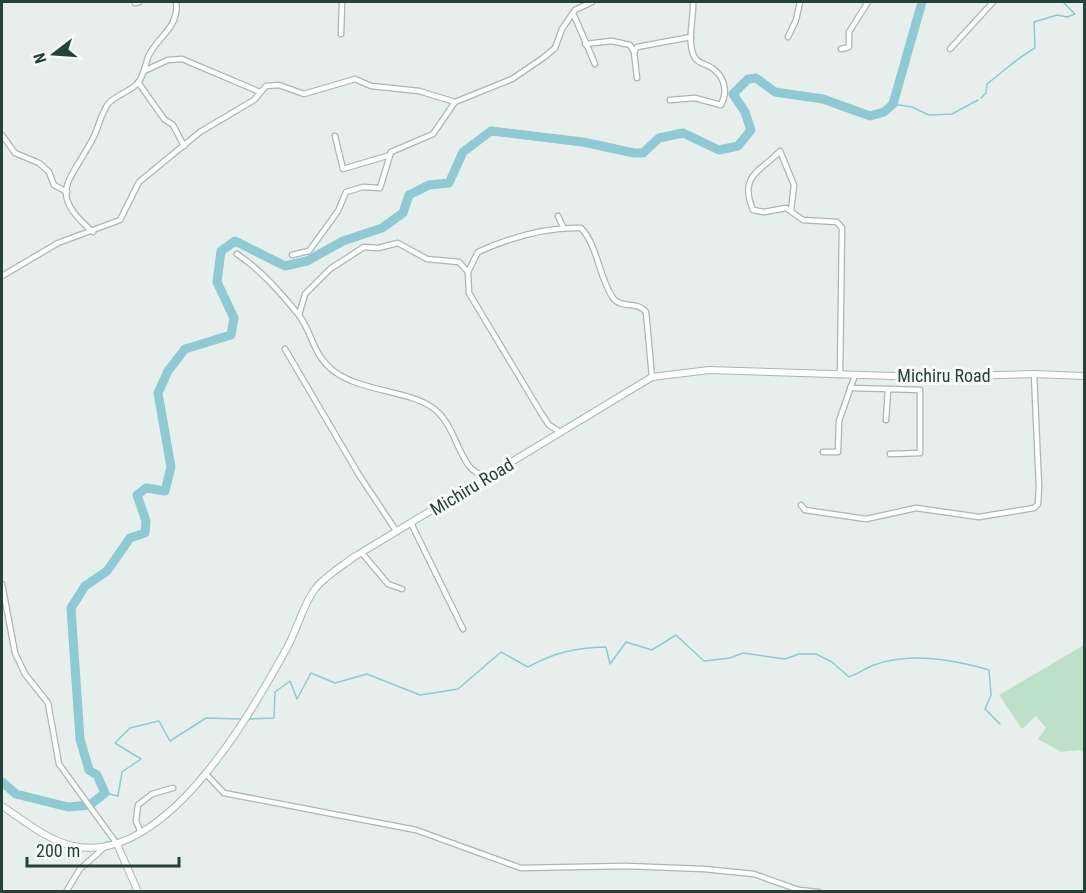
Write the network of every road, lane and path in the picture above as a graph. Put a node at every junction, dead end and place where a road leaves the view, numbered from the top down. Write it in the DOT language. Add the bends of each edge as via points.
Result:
graph roads {
  1 [pos="177,2"];
  2 [pos="342,2"];
  3 [pos="592,2"];
  4 [pos="693,2"];
  5 [pos="800,2"];
  6 [pos="868,2"];
  7 [pos="993,2"];
  8 [pos="573,13"];
  9 [pos="341,34"];
  10 [pos="691,37"];
  11 [pos="788,37"];
  12 [pos="585,44"];
  13 [pos="841,49"];
  14 [pos="950,49"];
  15 [pos="634,52"];
  16 [pos="595,64"];
  17 [pos="144,71"];
  18 [pos="637,78"];
  19 [pos="138,82"];
  20 [pos="260,92"];
  21 [pos="670,99"];
  22 [pos="455,102"];
  23 [pos="2,135"];
  24 [pos="335,136"];
  25 [pos="184,146"];
  26 [pos="390,155"];
  27 [pos="67,192"];
  28 [pos="790,211"];
  29 [pos="558,216"];
  30 [pos="563,228"];
  31 [pos="93,232"];
  32 [pos="237,254"];
  33 [pos="292,255"];
  34 [pos="468,272"];
  35 [pos="2,276"];
  36 [pos="298,315"];
  37 [pos="285,349"];
  38 [pos="1034,374"];
  39 [pos="840,375"];
  40 [pos="855,375"];
  41 [pos="1084,376"];
  42 [pos="652,377"];
  43 [pos="850,388"];
  44 [pos="888,389"];
  45 [pos="886,420"];
  46 [pos="560,432"];
  47 [pos="823,452"];
  48 [pos="890,454"];
  49 [pos="488,478"];
  50 [pos="801,505"];
  51 [pos="411,523"];
  52 [pos="397,532"];
  53 [pos="362,553"];
  54 [pos="2,584"];
  55 [pos="402,589"];
  56 [pos="3,607"];
  57 [pos="463,629"];
  58 [pos="205,773"];
  59 [pos="173,788"];
  60 [pos="2,806"];
  61 [pos="141,832"];
  62 [pos="117,844"];
  63 [pos="108,845"];
  64 [pos="66,891"];
  65 [pos="138,891"];
  66 [pos="818,891"];
  1 -- 17 [label="street" via="173,23 149,56"];
  2 -- 9 [label="street"];
  3 -- 8 [label="street"];
  4 -- 10 [label="street"];
  5 -- 11 [label="street"];
  6 -- 13 [label="street" via="849,32 849,47"];
  7 -- 14 [label="street"];
  8 -- 12 [label="street"];
  8 -- 22 [label="street" via="551,52 516,77"];
  10 -- 15 [label="street" via="642,45"];
  10 -- 21 [label="street" via="697,61 712,68 723,82 726,89 722,104 695,98"];
  12 -- 15 [label="street" via="612,41 630,45"];
  12 -- 16 [label="street"];
  15 -- 18 [label="street"];
  17 -- 19 [label="street"];
  17 -- 20 [label="street" via="168,60 182,59"];
  19 -- 25 [label="street" via="164,119 173,125"];
  19 -- 27 [label="street" via="108,105 93,140 73,169"];
  20 -- 22 [label="street" via="275,84 304,94 355,79 371,86 419,91"];
  20 -- 25 [label="street" via="254,100 217,120"];
  22 -- 26 [label="street" via="433,134"];
  23 -- 27 [label="street" via="15,153 39,163 49,172 54,185"];
  24 -- 26 [label="street" via="343,169"];
  25 -- 31 [label="street" via="139,182 120,220"];
  26 -- 33 [label="street" via="380,188 346,192 338,211 309,250"];
  27 -- 31 [label="street" via="72,213"];
  28 -- 28 [label="street" via="783,208 759,212 753,210 749,201 753,174 780,151 794,185"];
  28 -- 39 [label="street" via="804,220 837,222 842,228"];
  29 -- 30 [label="street"];
  30 -- 34 [label="street" via="478,252"];
  30 -- 42 [label="street" via="584,230 616,302 644,309"];
  31 -- 35 [label="street" via="58,243"];
  32 -- 36 [label="street" via="259,268"];
  34 -- 36 [label="street" via="459,262 427,259 398,243 364,247 319,278 305,294"];
  34 -- 46 [label="street" via="470,293 540,413"];
  36 -- 49 [label="street" via="317,353 336,373 366,387 431,407 457,439 471,468"];
  37 -- 52 [label="street"];
  38 -- 40 [label="street, Michiru Road"];
  38 -- 41 [label="street, Michiru Road"];
  38 -- 50 [label="street" via="1039,487 1034,508 979,517 916,508 866,519 805,510"];
  39 -- 40 [label="street, Michiru Road"];
  39 -- 42 [label="street, Michiru Road" via="709,370"];
  40 -- 43 [label="street"];
  42 -- 46 [label="street, Michiru Road"];
  43 -- 44 [label="street"];
  43 -- 47 [label="street" via="839,421 838,452"];
  44 -- 45 [label="street"];
  44 -- 48 [label="street" via="920,390 920,453"];
  46 -- 49 [label="street, Michiru Road"];
  49 -- 51 [label="street, Michiru Road"];
  51 -- 52 [label="street, Michiru Road"];
  51 -- 57 [label="street"];
  52 -- 53 [label="street, Michiru Road"];
  53 -- 55 [label="street" via="388,584"];
  53 -- 58 [label="street, Michiru Road" via="317,587 301,610 289,644 245,719"];
  54 -- 56 [label="street"];
  56 -- 62 [label="street" via="15,653 49,707 59,764"];
  58 -- 61 [label="street, Michiru Road" via="165,816"];
  58 -- 66 [label="street" via="224,793 417,830 521,868 626,866 712,870 754,874 799,890"];
  59 -- 61 [label="street" via="152,794 138,805 136,821"];
  60 -- 63 [label="street, Michiru Road" via="71,846"];
  61 -- 62 [label="street, Michiru Road"];
  62 -- 63 [label="street, Michiru Road"];
  62 -- 65 [label="street"];
  63 -- 64 [label="street" via="80,869"];
}
